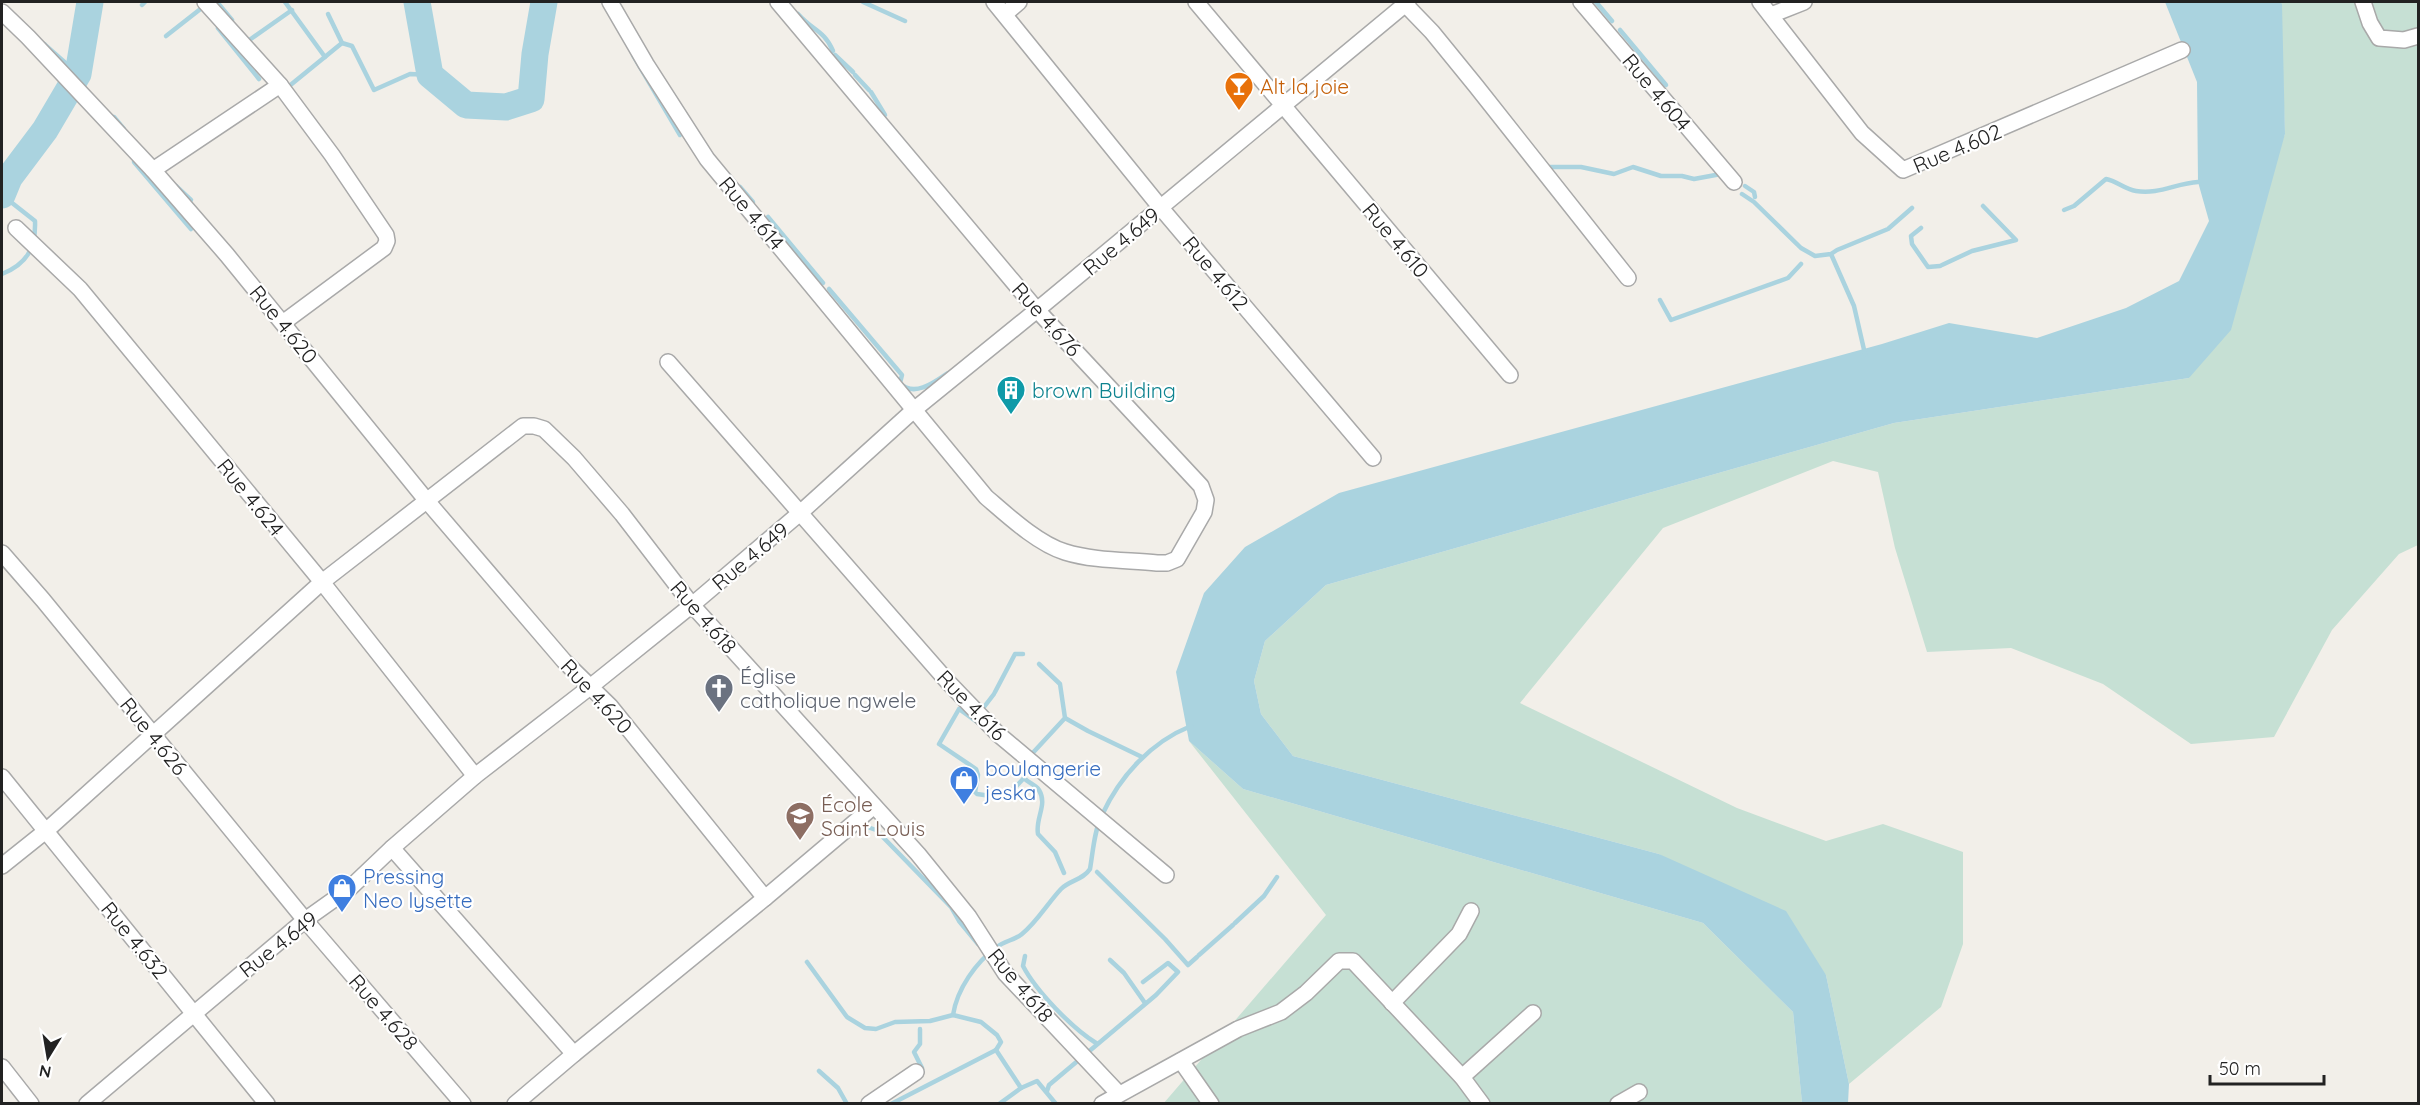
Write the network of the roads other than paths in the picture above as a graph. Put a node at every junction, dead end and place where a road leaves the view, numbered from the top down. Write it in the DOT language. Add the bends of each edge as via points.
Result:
graph roads {
  1 [pos="206,2"];
  2 [pos="610,2"];
  3 [pos="778,2"];
  4 [pos="994,2"];
  5 [pos="1019,2"];
  6 [pos="1196,2"];
  7 [pos="1406,2"];
  8 [pos="1581,2"];
  9 [pos="1760,2"];
  10 [pos="1804,2"];
  11 [pos="2363,2"];
  12 [pos="2,12"];
  13 [pos="1005,14"];
  14 [pos="1771,15"];
  15 [pos="2418,36"];
  16 [pos="2182,50"];
  17 [pos="280,85"];
  18 [pos="1282,104"];
  19 [pos="153,170"];
  20 [pos="1734,182"];
  21 [pos="1161,208"];
  22 [pos="16,228"];
  23 [pos="1628,278"];
  24 [pos="1037,310"];
  25 [pos="284,322"];
  26 [pos="668,362"];
  27 [pos="1510,375"];
  28 [pos="915,409"];
  29 [pos="1373,458"];
  30 [pos="427,501"];
  31 [pos="800,513"];
  32 [pos="2,553"];
  33 [pos="321,582"];
  34 [pos="692,605"];
  35 [pos="590,687"];
  36 [pos="153,733"];
  37 [pos="475,776"];
  38 [pos="2,777"];
  39 [pos="874,806"];
  40 [pos="47,830"];
  41 [pos="392,848"];
  42 [pos="2,866"];
  43 [pos="1167,874"];
  44 [pos="765,898"];
  45 [pos="1471,911"];
  46 [pos="305,920"];
  47 [pos="1392,1003"];
  48 [pos="193,1013"];
  49 [pos="1533,1013"];
  50 [pos="574,1054"];
  51 [pos="1180,1060"];
  52 [pos="2,1067"];
  53 [pos="915,1072"];
  54 [pos="1462,1077"];
  55 [pos="1640,1092"];
  56 [pos="1119,1094"];
  57 [pos="31,1104"];
  58 [pos="87,1104"];
  59 [pos="267,1104"];
  60 [pos="464,1104"];
  61 [pos="515,1104"];
  62 [pos="869,1104"];
  63 [pos="1102,1104"];
  64 [pos="1211,1104"];
  65 [pos="1482,1104"];
  66 [pos="1618,1104"];
  1 -- 17 [label="street"];
  2 -- 28 [label="street, Rue 4.614" via="707,159"];
  3 -- 24 [label="street, Rue 4.676"];
  4 -- 13 [label="street, Rue 4.612"];
  5 -- 13 [label="street"];
  6 -- 18 [label="street, Rue 4.610"];
  7 -- 18 [label="street, Rue 4.649"];
  7 -- 23 [label="street"];
  8 -- 20 [label="street, Rue 4.604"];
  9 -- 14 [label="street, Rue 4.602"];
  10 -- 14 [label="street"];
  11 -- 15 [label="street" via="2379,38 2404,40"];
  12 -- 19 [label="street, Rue 4.620"];
  13 -- 21 [label="street, Rue 4.612"];
  14 -- 16 [label="street, Rue 4.602" via="1862,133 1903,170"];
  17 -- 19 [label="street"];
  17 -- 25 [label="street" via="332,155 387,242"];
  18 -- 21 [label="street, Rue 4.649"];
  18 -- 27 [label="street, Rue 4.610"];
  19 -- 25 [label="street, Rue 4.620"];
  21 -- 24 [label="street, Rue 4.649"];
  21 -- 29 [label="street, Rue 4.612"];
  22 -- 33 [label="street, Rue 4.624" via="80,289"];
  24 -- 28 [label="street, Rue 4.649"];
  24 -- 28 [label="street, Rue 4.676" via="1201,486 1206,500 1204,512 1177,559 1157,563 1076,555 1047,544 986,497"];
  25 -- 30 [label="street, Rue 4.620"];
  26 -- 31 [label="street, Rue 4.616"];
  28 -- 31 [label="street, Rue 4.649"];
  30 -- 33 [label="street, Rue 4.618"];
  30 -- 34 [label="street, Rue 4.618" via="522,426 544,429 588,474"];
  30 -- 35 [label="street, Rue 4.620"];
  31 -- 34 [label="street, Rue 4.649"];
  31 -- 43 [label="street, Rue 4.616" via="998,734"];
  32 -- 36 [label="street, Rue 4.626"];
  33 -- 36 [label="street, Rue 4.618"];
  33 -- 37 [label="street, Rue 4.624"];
  34 -- 35 [label="street, Rue 4.649"];
  34 -- 39 [label="street, Rue 4.618"];
  35 -- 37 [label="street, Rue 4.649"];
  35 -- 44 [label="street, Rue 4.620" via="610,706"];
  36 -- 40 [label="street, Rue 4.618"];
  36 -- 46 [label="street, Rue 4.626"];
  37 -- 41 [label="street, Rue 4.649"];
  38 -- 40 [label="street, Rue 4.632"];
  39 -- 44 [label="street"];
  39 -- 56 [label="street, Rue 4.618" via="969,917 1005,973"];
  40 -- 42 [label="street, Rue 4.618"];
  40 -- 48 [label="street, Rue 4.632"];
  41 -- 46 [label="street, Rue 4.649" via="350,888"];
  41 -- 50 [label="street"];
  44 -- 50 [label="street"];
  45 -- 47 [label="street" via="1458,934"];
  46 -- 48 [label="street, Rue 4.649"];
  46 -- 60 [label="street, Rue 4.628"];
  47 -- 51 [label="street" via="1353,962 1339,961 1281,1012 1238,1029"];
  47 -- 54 [label="street"];
  48 -- 58 [label="street, Rue 4.649"];
  48 -- 59 [label="street, Rue 4.632"];
  49 -- 54 [label="street"];
  50 -- 61 [label="street"];
  51 -- 56 [label="street"];
  51 -- 64 [label="street"];
  52 -- 57 [label="street"];
  53 -- 62 [label="street"];
  54 -- 65 [label="street"];
  55 -- 66 [label="street"];
  56 -- 63 [label="street"];
}
